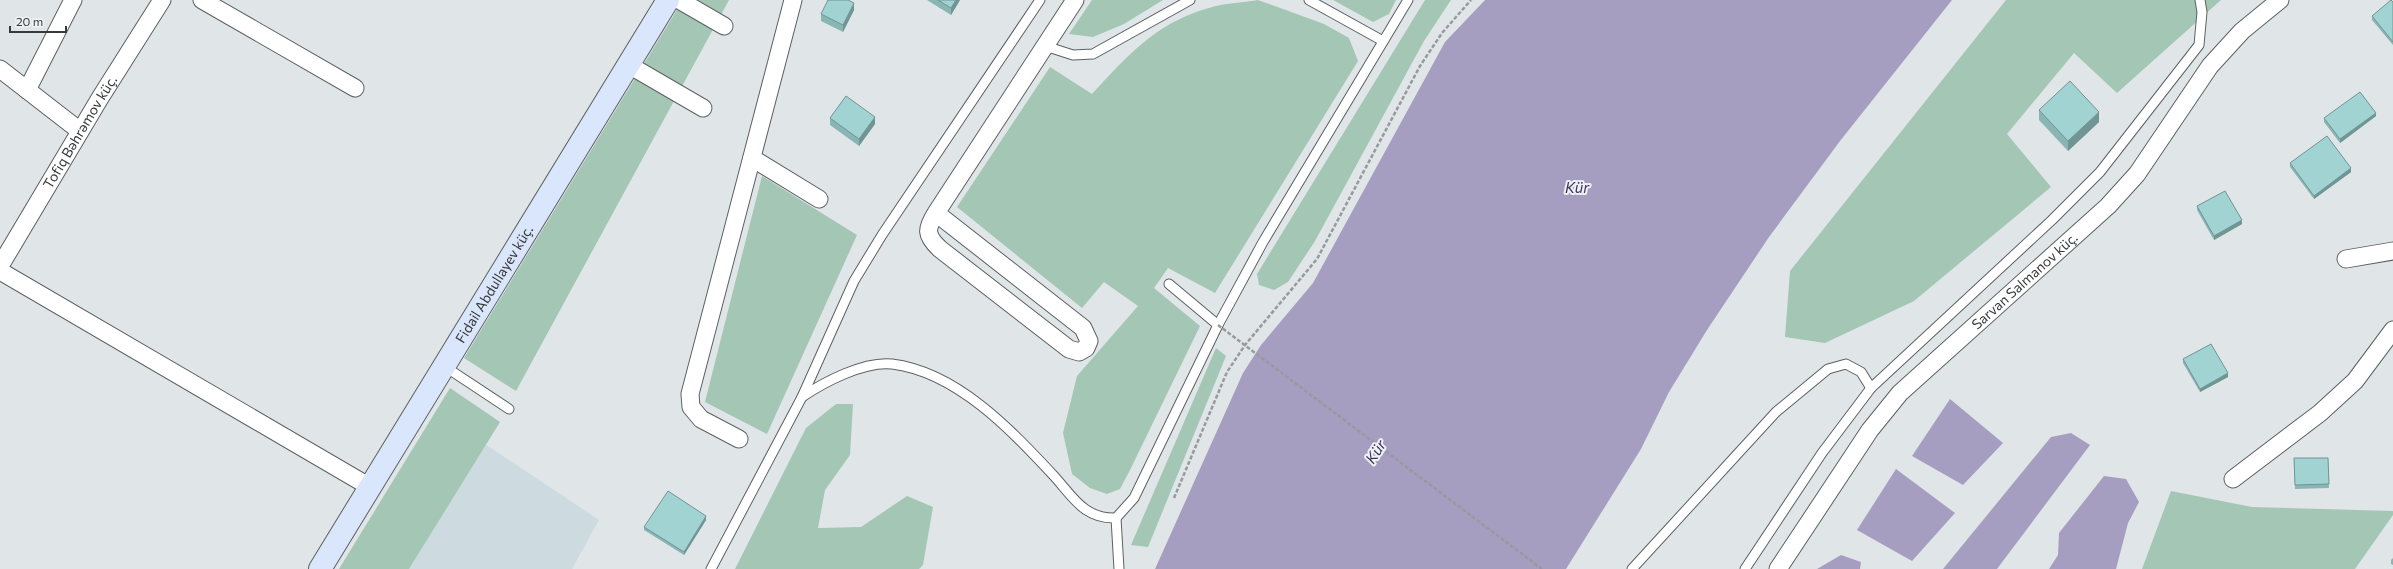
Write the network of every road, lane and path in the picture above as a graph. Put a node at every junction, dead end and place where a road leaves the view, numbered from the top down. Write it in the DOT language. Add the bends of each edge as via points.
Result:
graph roads {
  1 [pos="73,0"];
  2 [pos="162,0"];
  3 [pos="202,0"];
  4 [pos="668,0"];
  5 [pos="679,0"];
  6 [pos="793,0"];
  7 [pos="1040,0"];
  8 [pos="1075,0"];
  9 [pos="1190,0"];
  10 [pos="1310,0"];
  11 [pos="1408,0"];
  12 [pos="1471,0"];
  13 [pos="2200,0"];
  14 [pos="2280,0"];
  15 [pos="724,26"];
  16 [pos="1383,41"];
  17 [pos="1045,46"];
  18 [pos="628,65"];
  19 [pos="0,69"];
  20 [pos="356,88"];
  21 [pos="27,90"];
  22 [pos="703,108"];
  23 [pos="80,132"];
  24 [pos="752,158"];
  25 [pos="819,199"];
  26 [pos="936,213"];
  27 [pos="2393,251"];
  28 [pos="2346,259"];
  29 [pos="0,266"];
  30 [pos="0,271"];
  31 [pos="1169,284"];
  32 [pos="1218,325"];
  33 [pos="2393,330"];
  34 [pos="1245,345"];
  35 [pos="444,366"];
  36 [pos="1871,388"];
  37 [pos="802,397"];
  38 [pos="509,409"];
  39 [pos="739,440"];
  40 [pos="2233,478"];
  41 [pos="370,488"];
  42 [pos="1174,498"];
  43 [pos="1116,518"];
  44 [pos="320,569"];
  45 [pos="711,569"];
  46 [pos="1119,569"];
  47 [pos="1542,569"];
  48 [pos="1632,569"];
  49 [pos="1745,569"];
  50 [pos="1778,569"];
  1 -- 21 [label="street"];
  2 -- 23 [label="street, Tofiq Bəhrəmov küç."];
  3 -- 20 [label="street"];
  4 -- 18 [label="street, Fidail Abdullayev küç."];
  5 -- 15 [label="street"];
  6 -- 24 [label="street"];
  7 -- 37 [label="lane" via="882,234 854,281"];
  8 -- 17 [label="street"];
  9 -- 17 [label="lane" via="1093,54 1073,55"];
  10 -- 16 [label="lane"];
  11 -- 16 [label="lane"];
  12 -- 34 [label="path" via="1442,33 1420,66 1317,259"];
  13 -- 36 [label="lane" via="2202,12 2199,45 2100,172"];
  14 -- 50 [label="street, Sarvan Salmanov küç." via="2242,31 2210,66 2137,174 2108,206 1900,393 1870,430"];
  16 -- 32 [label="lane" via="1263,242"];
  17 -- 26 [label="street"];
  18 -- 22 [label="street"];
  18 -- 35 [label="street, Fidail Abdullayev küç."];
  19 -- 21 [label="street"];
  21 -- 23 [label="street"];
  23 -- 29 [label="street, Tofiq Bəhrəmov küç."];
  24 -- 25 [label="street"];
  24 -- 39 [label="street" via="690,394 691,407 701,419"];
  26 -- 26 [label="street" via="928,225 928,232 931,240 940,249 1069,349 1079,352 1086,348 1089,341 1083,328"];
  27 -- 28 [label="street"];
  30 -- 41 [label="street"];
  31 -- 32 [label="lane"];
  32 -- 34 [label="path, bridge"];
  32 -- 43 [label="lane" via="1134,498"];
  33 -- 40 [label="street" via="2355,381 2320,413"];
  34 -- 42 [label="path" via="1227,372"];
  34 -- 47 [label="path, bridge"];
  35 -- 38 [label="lane"];
  35 -- 41 [label="street, Fidail Abdullayev küç."];
  36 -- 48 [label="lane" via="1861,372 1846,364 1828,369 1808,384 1776,412"];
  36 -- 49 [label="lane" via="1822,453"];
  37 -- 43 [label="lane" via="824,382 862,368 890,364 924,372 951,386 985,410 1023,445 1085,510 1101,519"];
  37 -- 45 [label="lane"];
  41 -- 44 [label="street, Fidail Abdullayev küç."];
  43 -- 46 [label="lane"];
}
